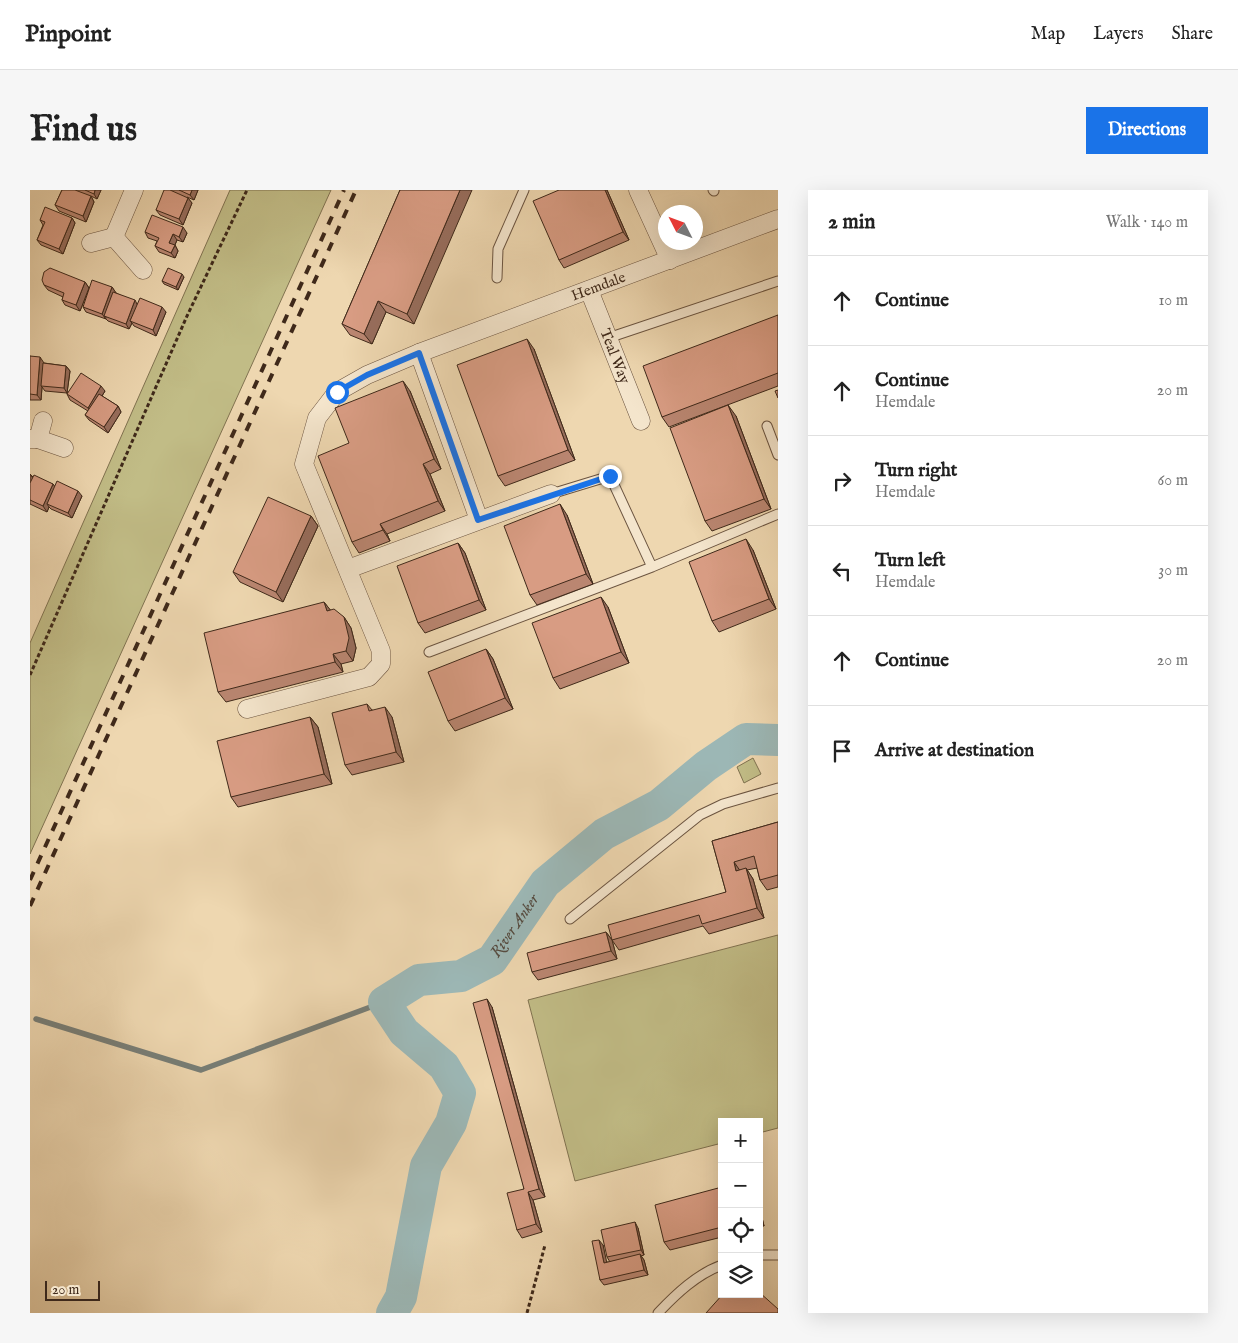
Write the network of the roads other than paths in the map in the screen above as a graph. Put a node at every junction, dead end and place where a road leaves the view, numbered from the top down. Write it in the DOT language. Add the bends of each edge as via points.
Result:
graph roads {
  1 [pos="134,190"];
  2 [pos="524,190"];
  3 [pos="643,192"];
  4 [pos="778,219"];
  5 [pos="114,237"];
  6 [pos="91,243"];
  7 [pos="670,260"];
  8 [pos="143,270"];
  9 [pos="497,278"];
  10 [pos="778,281"];
  11 [pos="589,290"];
  12 [pos="608,338"];
  13 [pos="419,353"];
  14 [pos="43,421"];
  15 [pos="641,421"];
  16 [pos="767,426"];
  17 [pos="34,439"];
  18 [pos="64,448"];
  19 [pos="778,455"];
  20 [pos="551,494"];
  21 [pos="778,514"];
  22 [pos="478,520"];
  23 [pos="652,568"];
  24 [pos="348,569"];
  25 [pos="429,652"];
  26 [pos="247,709"];
  27 [pos="778,788"];
  28 [pos="570,919"];
  29 [pos="778,1254"];
  30 [pos="763,1256"];
  31 [pos="718,1266"];
  32 [pos="658,1313"];
  1 -- 5 [label="street"];
  2 -- 9 [label="lane" via="498,249"];
  3 -- 7 [label="street"];
  4 -- 7 [label="street, Hemdale"];
  5 -- 6 [label="street"];
  5 -- 8 [label="street"];
  7 -- 11 [label="street, Hemdale"];
  10 -- 12 [label="lane"];
  11 -- 12 [label="street, Teal Way"];
  11 -- 13 [label="street, Hemdale"];
  12 -- 15 [label="street, Teal Way"];
  13 -- 22 [label="street"];
  13 -- 24 [label="street, Hemdale" via="337,392 317,418 304,464"];
  14 -- 17 [label="street"];
  16 -- 19 [label="lane"];
  17 -- 18 [label="street"];
  20 -- 22 [label="street"];
  20 -- 23 [label="lane" via="610,476"];
  21 -- 23 [label="lane"];
  22 -- 24 [label="street"];
  23 -- 25 [label="lane"];
  24 -- 26 [label="street, Hemdale" via="381,651 381,664 369,677"];
  27 -- 28 [label="lane" via="723,804 700,815"];
  29 -- 30 [label="lane"];
  31 -- 32 [label="lane" via="679,1291"];
}
